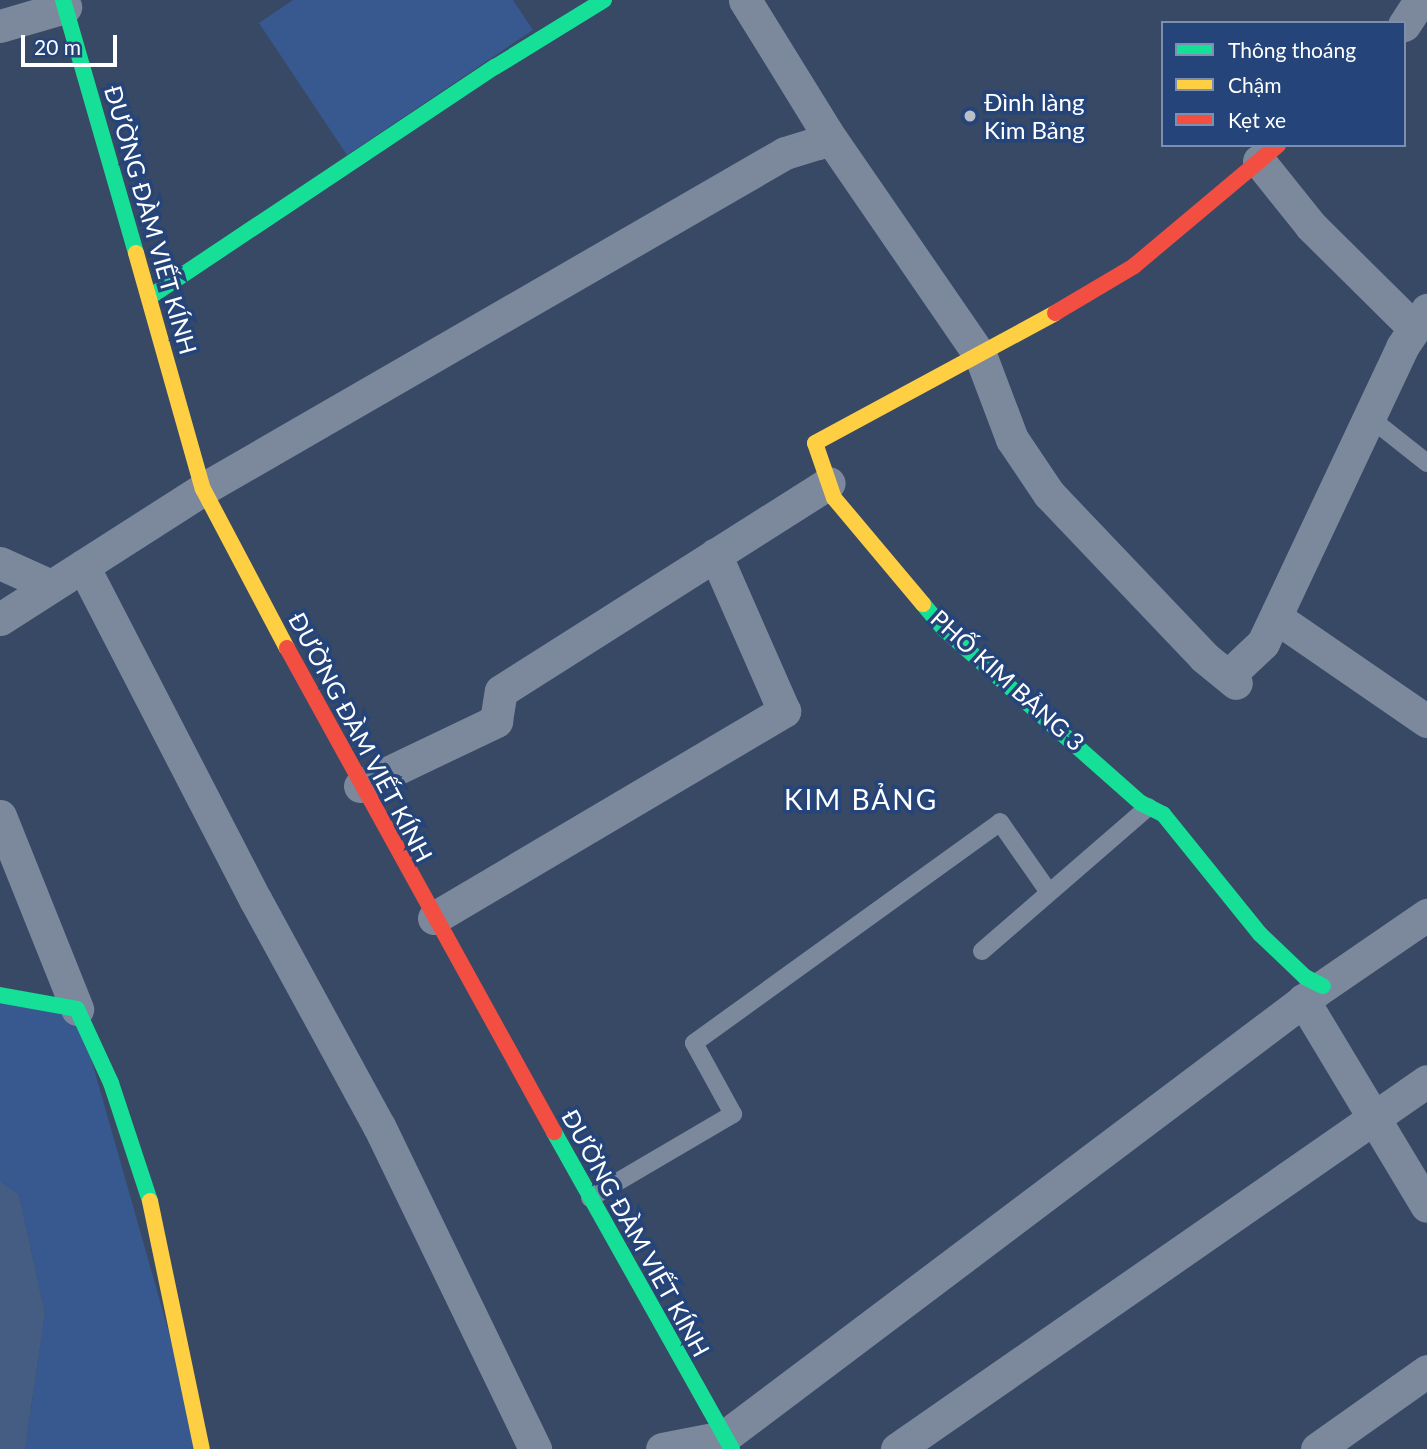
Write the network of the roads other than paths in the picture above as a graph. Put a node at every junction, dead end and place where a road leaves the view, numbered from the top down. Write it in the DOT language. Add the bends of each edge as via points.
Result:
graph roads {
  1 [pos="604,0"];
  2 [pos="745,0"];
  3 [pos="1420,0"];
  4 [pos="64,3"];
  5 [pos="1406,22"];
  6 [pos="0,26"];
  7 [pos="827,133"];
  8 [pos="1269,153"];
  9 [pos="151,296"];
  10 [pos="1421,319"];
  11 [pos="981,358"];
  12 [pos="1368,416"];
  13 [pos="1427,463"];
  14 [pos="829,483"];
  15 [pos="203,489"];
  16 [pos="715,554"];
  17 [pos="0,563"];
  18 [pos="83,566"];
  19 [pos="51,586"];
  20 [pos="1276,618"];
  21 [pos="0,620"];
  22 [pos="1427,721"];
  23 [pos="360,786"];
  24 [pos="1148,807"];
  25 [pos="0,816"];
  26 [pos="1048,891"];
  27 [pos="1427,915"];
  28 [pos="434,918"];
  29 [pos="982,951"];
  30 [pos="1313,993"];
  31 [pos="0,995"];
  32 [pos="77,1009"];
  33 [pos="1427,1081"];
  34 [pos="1373,1116"];
  35 [pos="590,1198"];
  36 [pos="1427,1206"];
  37 [pos="1427,1371"];
  38 [pos="728,1443"];
  39 [pos="202,1449"];
  40 [pos="535,1449"];
  41 [pos="662,1449"];
  42 [pos="898,1449"];
  43 [pos="1317,1449"];
  1 -- 9 [label="main road" via="495,67"];
  2 -- 7 [label="street"];
  3 -- 5 [label="street"];
  4 -- 6 [label="street"];
  4 -- 9 [label="main road, ĐƯỜNG ĐÀM VIẾT KÍNH"];
  7 -- 11 [label="street"];
  7 -- 15 [label="street" via="818,144 785,153"];
  8 -- 10 [label="street" via="1311,226"];
  8 -- 11 [label="main road, PHỐ KIM BẢNG 3" via="1134,266"];
  9 -- 15 [label="main road, ĐƯỜNG ĐÀM VIẾT KÍNH"];
  10 -- 12 [label="street"];
  11 -- 14 [label="main road, PHỐ KIM BẢNG 3" via="815,443"];
  11 -- 20 [label="street" via="1012,439 1049,494 1232,680 1263,643"];
  12 -- 13 [label="lane"];
  12 -- 20 [label="street"];
  14 -- 16 [label="street"];
  14 -- 24 [label="main road, PHỐ KIM BẢNG 3" via="834,498 944,629"];
  15 -- 18 [label="street"];
  15 -- 23 [label="main road, ĐƯỜNG ĐÀM VIẾT KÍNH"];
  16 -- 23 [label="street" via="501,691 496,721"];
  16 -- 28 [label="street" via="784,711"];
  17 -- 19 [label="street"];
  18 -- 19 [label="street"];
  18 -- 40 [label="street" via="254,899 380,1126"];
  19 -- 21 [label="street"];
  20 -- 22 [label="street"];
  23 -- 28 [label="main road, ĐƯỜNG ĐÀM VIẾT KÍNH"];
  24 -- 26 [label="lane"];
  24 -- 30 [label="main road, PHỐ KIM BẢNG 3" via="1163,814 1259,934 1305,977"];
  25 -- 32 [label="street"];
  26 -- 29 [label="lane"];
  26 -- 35 [label="lane" via="1000,821 694,1043 733,1114"];
  27 -- 30 [label="street"];
  28 -- 35 [label="main road, ĐƯỜNG ĐÀM VIẾT KÍNH"];
  30 -- 34 [label="street"];
  30 -- 38 [label="street"];
  31 -- 32 [label="main road"];
  32 -- 39 [label="main road" via="138,1153 174,1292"];
  33 -- 34 [label="street"];
  34 -- 36 [label="street"];
  34 -- 42 [label="street"];
  35 -- 38 [label="main road, ĐƯỜNG ĐÀM VIẾT KÍNH"];
  37 -- 43 [label="street"];
  38 -- 41 [label="street"];
}
